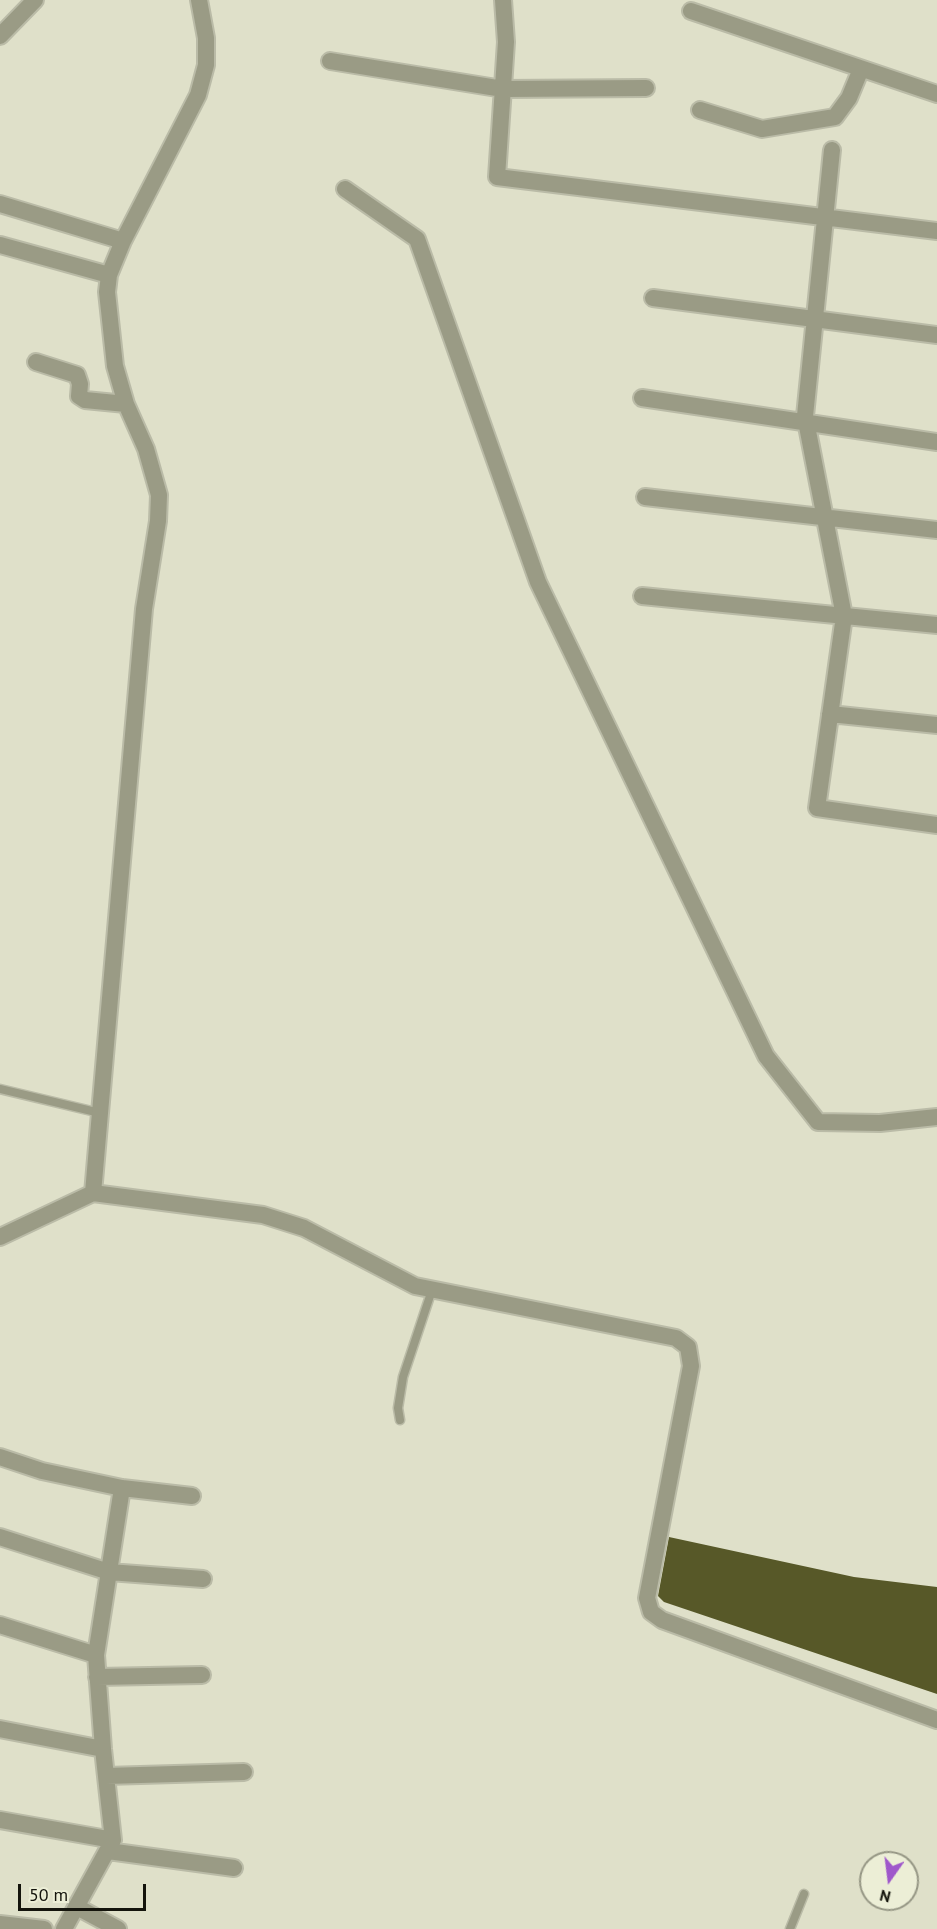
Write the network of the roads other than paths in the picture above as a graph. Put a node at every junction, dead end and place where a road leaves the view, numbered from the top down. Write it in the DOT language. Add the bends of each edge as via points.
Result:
graph roads {
  1 [pos="35,0"];
  2 [pos="199,0"];
  3 [pos="503,0"];
  4 [pos="691,11"];
  5 [pos="0,36"];
  6 [pos="330,61"];
  7 [pos="861,69"];
  8 [pos="646,88"];
  9 [pos="503,89"];
  10 [pos="937,94"];
  11 [pos="700,110"];
  12 [pos="832,150"];
  13 [pos="345,189"];
  14 [pos="0,204"];
  15 [pos="825,219"];
  16 [pos="937,231"];
  17 [pos="123,241"];
  18 [pos="0,245"];
  19 [pos="109,275"];
  20 [pos="653,298"];
  21 [pos="814,319"];
  22 [pos="937,336"];
  23 [pos="36,362"];
  24 [pos="642,398"];
  25 [pos="126,404"];
  26 [pos="806,422"];
  27 [pos="937,442"];
  28 [pos="645,496"];
  29 [pos="825,518"];
  30 [pos="937,530"];
  31 [pos="642,596"];
  32 [pos="844,616"];
  33 [pos="937,625"];
  34 [pos="830,714"];
  35 [pos="937,725"];
  36 [pos="937,825"];
  37 [pos="0,1089"];
  38 [pos="100,1113"];
  39 [pos="937,1117"];
  40 [pos="93,1193"];
  41 [pos="0,1237"];
  42 [pos="432,1290"];
  43 [pos="400,1420"];
  44 [pos="0,1457"];
  45 [pos="122,1488"];
  46 [pos="192,1496"];
  47 [pos="0,1537"];
  48 [pos="109,1572"];
  49 [pos="203,1579"];
  50 [pos="0,1625"];
  51 [pos="96,1655"];
  52 [pos="202,1675"];
  53 [pos="97,1677"];
  54 [pos="937,1720"];
  55 [pos="0,1729"];
  56 [pos="103,1749"];
  57 [pos="244,1772"];
  58 [pos="106,1776"];
  59 [pos="0,1820"];
  60 [pos="110,1845"];
  61 [pos="234,1868"];
  62 [pos="804,1894"];
  63 [pos="76,1907"];
  64 [pos="0,1924"];
  65 [pos="44,1929"];
  66 [pos="64,1929"];
  67 [pos="118,1929"];
  68 [pos="790,1929"];
  1 -- 5 [label="street"];
  2 -- 17 [label="street" via="206,65 198,95"];
  3 -- 9 [label="street"];
  4 -- 7 [label="street"];
  6 -- 9 [label="street"];
  7 -- 10 [label="street"];
  7 -- 11 [label="street" via="849,98 835,117 762,129"];
  8 -- 9 [label="street"];
  9 -- 15 [label="street" via="497,177"];
  12 -- 15 [label="street"];
  13 -- 39 [label="street" via="417,239 538,582 766,1056 818,1122 880,1123"];
  14 -- 17 [label="street"];
  15 -- 16 [label="street"];
  15 -- 21 [label="street"];
  17 -- 19 [label="street"];
  18 -- 19 [label="street"];
  19 -- 25 [label="street" via="107,292 115,366"];
  20 -- 21 [label="street"];
  21 -- 22 [label="street"];
  21 -- 26 [label="street"];
  23 -- 25 [label="street" via="77,375 79,396 86,400"];
  24 -- 26 [label="street"];
  25 -- 38 [label="street" via="153,473 159,495 159,521 144,609"];
  26 -- 27 [label="street"];
  26 -- 29 [label="street"];
  28 -- 29 [label="street"];
  29 -- 30 [label="street"];
  29 -- 32 [label="street"];
  31 -- 32 [label="street"];
  32 -- 33 [label="street"];
  32 -- 34 [label="street"];
  34 -- 35 [label="street"];
  34 -- 36 [label="street" via="817,808"];
  37 -- 38 [label="lane"];
  38 -- 40 [label="street"];
  40 -- 41 [label="street"];
  40 -- 42 [label="street" via="263,1215 304,1228 399,1279"];
  42 -- 43 [label="lane" via="403,1377"];
  42 -- 54 [label="street" via="676,1338 688,1347 691,1366 648,1598 651,1612 662,1620"];
  44 -- 45 [label="street" via="42,1471"];
  45 -- 46 [label="street"];
  45 -- 48 [label="street"];
  47 -- 48 [label="street"];
  48 -- 49 [label="street"];
  48 -- 51 [label="street"];
  50 -- 51 [label="street"];
  51 -- 53 [label="street"];
  52 -- 53 [label="street"];
  53 -- 56 [label="street"];
  55 -- 56 [label="street"];
  56 -- 58 [label="street"];
  57 -- 58 [label="street"];
  58 -- 60 [label="street"];
  59 -- 60 [label="street"];
  60 -- 61 [label="street"];
  60 -- 63 [label="street"];
  62 -- 68 [label="lane"];
  63 -- 66 [label="street"];
  63 -- 67 [label="street"];
  64 -- 65 [label="street"];
}
